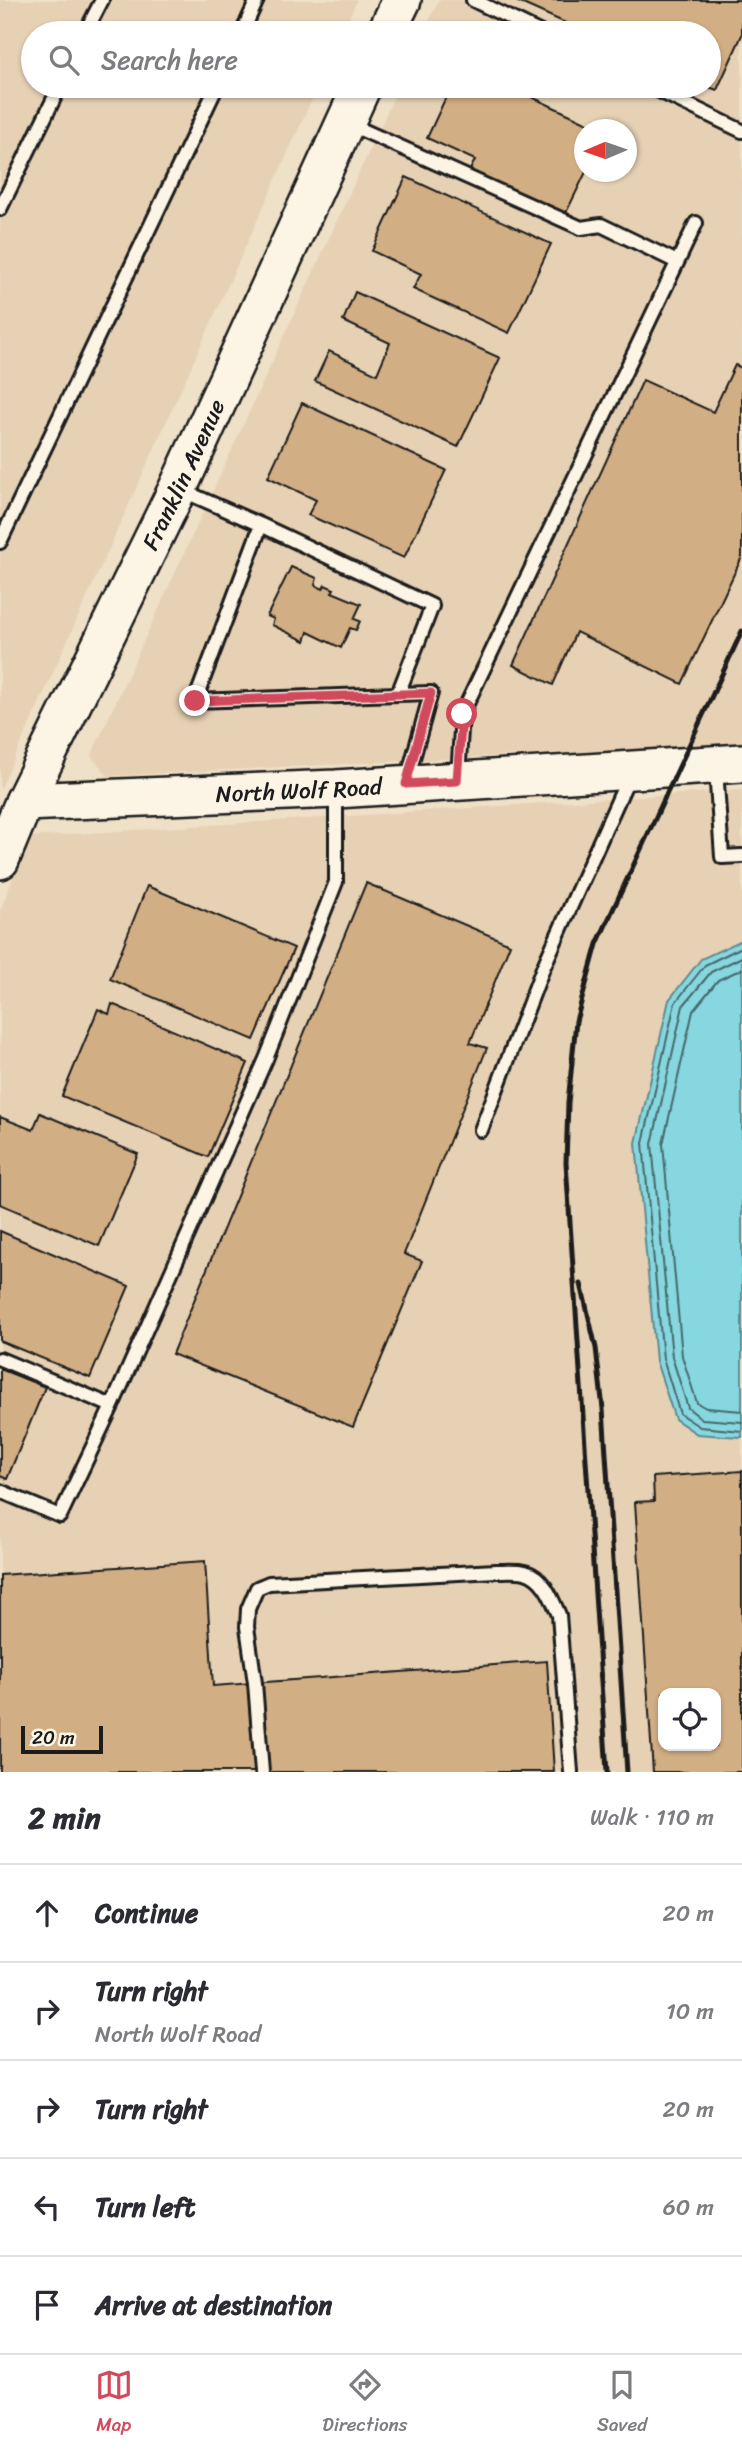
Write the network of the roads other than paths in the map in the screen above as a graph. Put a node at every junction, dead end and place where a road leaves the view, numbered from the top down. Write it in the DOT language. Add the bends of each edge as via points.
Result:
graph roads {
  1 [pos="102,0"];
  2 [pos="257,0"];
  3 [pos="402,0"];
  4 [pos="472,0"];
  5 [pos="91,21"];
  6 [pos="247,21"];
  7 [pos="392,21"];
  8 [pos="516,21"];
  9 [pos="54,98"];
  10 [pos="211,98"];
  11 [pos="356,98"];
  12 [pos="674,98"];
  13 [pos="345,123"];
  14 [pos="742,131"];
  15 [pos="0,209"];
  16 [pos="696,223"];
  17 [pos="677,262"];
  18 [pos="178,488"];
  19 [pos="261,525"];
  20 [pos="0,542"];
  21 [pos="398,694"];
  22 [pos="729,764"];
  23 [pos="632,770"];
  24 [pos="457,781"];
  25 [pos="406,784"];
  26 [pos="336,789"];
  27 [pos="24,803"];
  28 [pos="742,856"];
  29 [pos="0,860"];
  30 [pos="481,1130"];
  31 [pos="0,1359"];
  32 [pos="112,1406"];
  33 [pos="0,1491"];
  34 [pos="262,1772"];
  35 [pos="571,1772"];
  1 -- 5 [label="lane"];
  2 -- 6 [label="lane"];
  3 -- 7 [label="main road"];
  4 -- 8 [label="lane"];
  9 -- 15 [label="lane"];
  10 -- 20 [label="lane"];
  11 -- 13 [label="main road, Franklin Avenue"];
  12 -- 14 [label="lane"];
  13 -- 17 [label="lane" via="581,228 601,225"];
  13 -- 18 [label="main road, Franklin Avenue"];
  16 -- 17 [label="lane"];
  17 -- 24 [label="lane" via="462,714"];
  18 -- 19 [label="lane"];
  18 -- 27 [label="main road, Franklin Avenue"];
  19 -- 21 [label="lane" via="432,606"];
  19 -- 21 [label="lane" via="195,701"];
  21 -- 25 [label="lane" via="431,693"];
  22 -- 23 [label="main road, North Wolf Road"];
  22 -- 28 [label="lane" via="722,857"];
  23 -- 24 [label="main road, North Wolf Road"];
  23 -- 30 [label="lane" via="543,968"];
  24 -- 25 [label="main road, North Wolf Road"];
  25 -- 26 [label="main road, North Wolf Road"];
  26 -- 27 [label="main road, North Wolf Road"];
  26 -- 32 [label="lane" via="336,882 266,1059"];
  27 -- 29 [label="main road, Franklin Avenue"];
  31 -- 32 [label="lane"];
  32 -- 33 [label="lane" via="60,1516"];
  34 -- 35 [label="lane" via="247,1627 248,1609 257,1588 269,1583 496,1571 526,1572 536,1578 550,1593 559,1615"];
}
